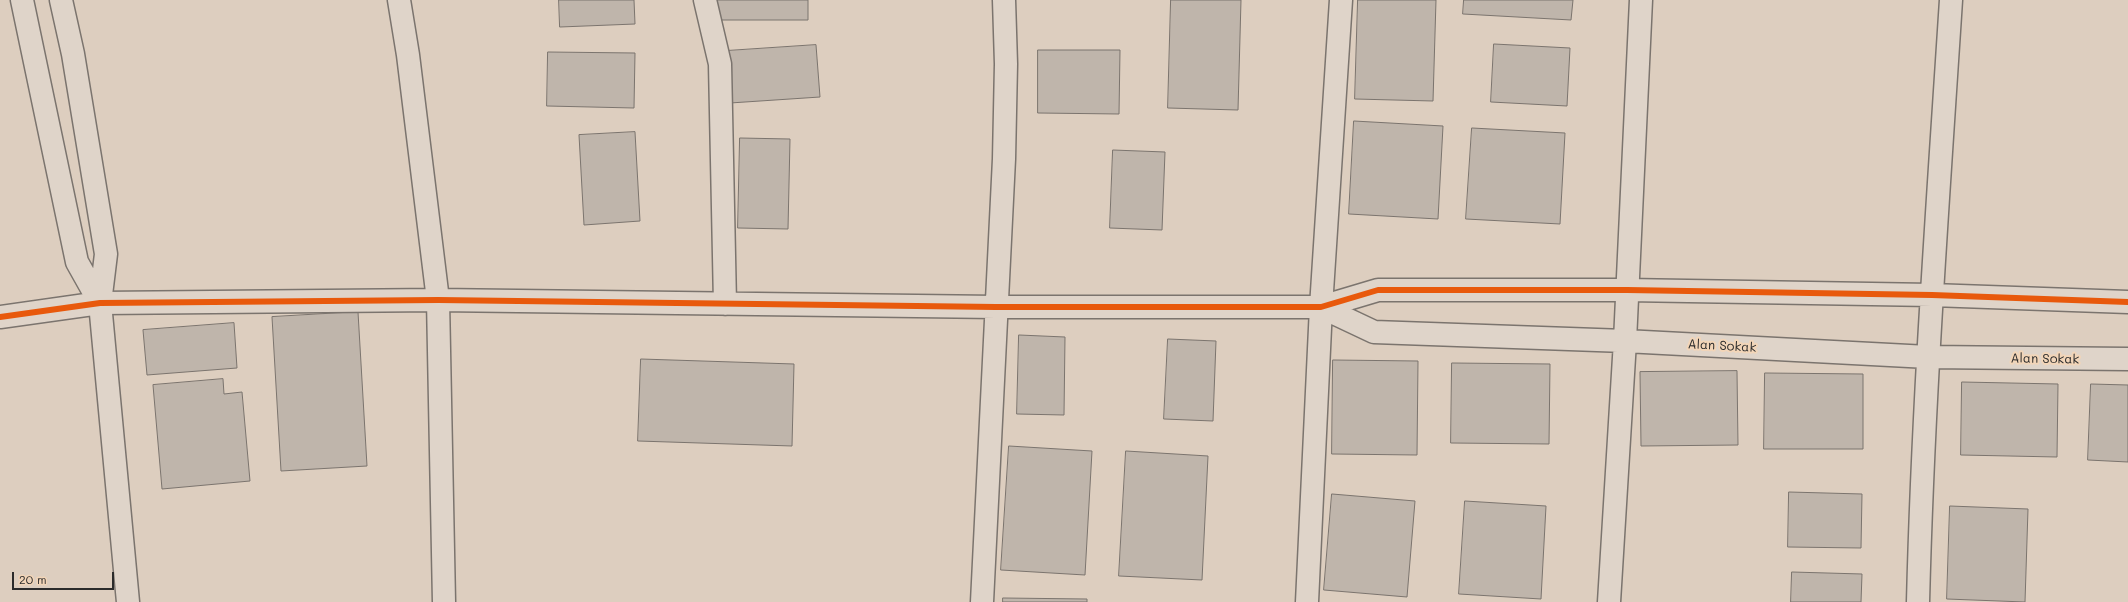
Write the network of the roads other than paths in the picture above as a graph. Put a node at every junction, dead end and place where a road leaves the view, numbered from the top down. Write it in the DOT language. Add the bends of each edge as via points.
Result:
graph roads {
  1 [pos="22,0"];
  2 [pos="61,0"];
  3 [pos="399,0"];
  4 [pos="705,0"];
  5 [pos="1004,0"];
  6 [pos="1341,0"];
  7 [pos="1641,0"];
  8 [pos="1951,0"];
  9 [pos="1627,290"];
  10 [pos="1932,295"];
  11 [pos="438,300"];
  12 [pos="2128,302"];
  13 [pos="100,303"];
  14 [pos="725,304"];
  15 [pos="996,307"];
  16 [pos="1321,307"];
  17 [pos="0,317"];
  18 [pos="1624,341"];
  19 [pos="1928,357"];
  20 [pos="2128,359"];
  21 [pos="128,602"];
  22 [pos="444,602"];
  23 [pos="982,602"];
  24 [pos="1307,602"];
  25 [pos="1608,602"];
  26 [pos="1918,602"];
  1 -- 13 [label="street" via="77,262"];
  2 -- 13 [label="street" via="73,54 106,254"];
  3 -- 11 [label="street"];
  4 -- 14 [label="street" via="720,64"];
  5 -- 15 [label="street" via="1004,159"];
  6 -- 16 [label="street"];
  7 -- 9 [label="street"];
  8 -- 10 [label="street"];
  9 -- 10 [label="street"];
  9 -- 16 [label="street" via="1378,290"];
  9 -- 18 [label="street"];
  10 -- 12 [label="street"];
  10 -- 19 [label="street"];
  11 -- 13 [label="street"];
  11 -- 14 [label="street"];
  11 -- 22 [label="street"];
  13 -- 17 [label="street"];
  13 -- 21 [label="street"];
  14 -- 15 [label="street"];
  15 -- 16 [label="street"];
  15 -- 23 [label="street"];
  16 -- 18 [label="street, Alan Sokak" via="1374,332"];
  16 -- 24 [label="street"];
  18 -- 19 [label="street, Alan Sokak"];
  18 -- 25 [label="street"];
  19 -- 20 [label="street, Alan Sokak"];
  19 -- 26 [label="street"];
}
